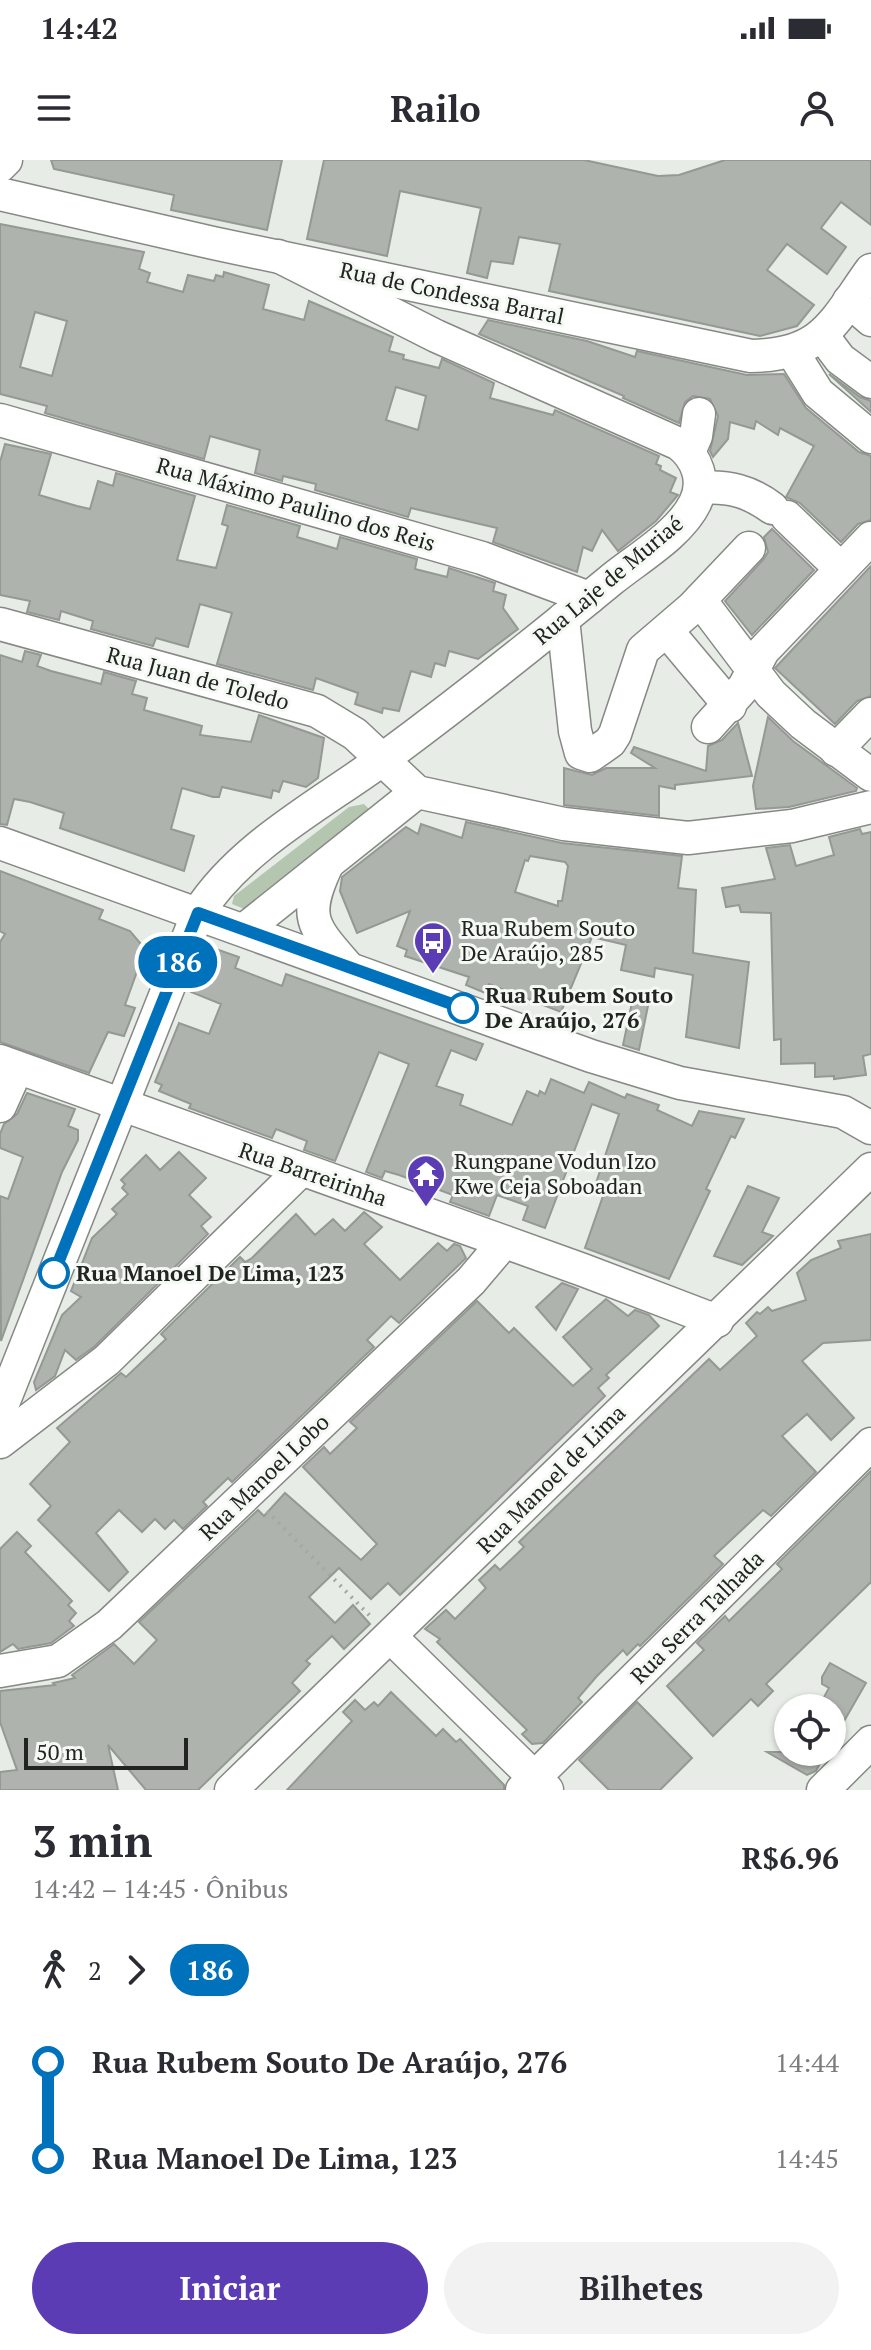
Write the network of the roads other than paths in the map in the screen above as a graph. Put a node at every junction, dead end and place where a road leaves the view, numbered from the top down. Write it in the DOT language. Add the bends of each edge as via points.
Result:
graph roads {
  1 [pos="6,160"];
  2 [pos="0,166"];
  3 [pos="0,194"];
  4 [pos="278,256"];
  5 [pos="871,270"];
  6 [pos="450,292"];
  7 [pos="860,311"];
  8 [pos="822,335"];
  9 [pos="436,336"];
  10 [pos="793,353"];
  11 [pos="871,382"];
  12 [pos="699,414"];
  13 [pos="0,420"];
  14 [pos="871,437"];
  15 [pos="689,452"];
  16 [pos="701,488"];
  17 [pos="871,538"];
  18 [pos="749,548"];
  19 [pos="841,569"];
  20 [pos="589,598"];
  21 [pos="700,600"];
  22 [pos="563,619"];
  23 [pos="0,624"];
  24 [pos="667,631"];
  25 [pos="753,672"];
  26 [pos="871,714"];
  27 [pos="836,750"];
  28 [pos="381,760"];
  29 [pos="871,775"];
  30 [pos="417,792"];
  31 [pos="871,807"];
  32 [pos="0,843"];
  33 [pos="326,867"];
  34 [pos="198,913"];
  35 [pos="244,930"];
  36 [pos="346,965"];
  37 [pos="8,1064"];
  38 [pos="119,1104"];
  39 [pos="857,1105"];
  40 [pos="0,1106"];
  41 [pos="871,1128"];
  42 [pos="871,1169"];
  43 [pos="301,1170"];
  44 [pos="504,1242"];
  45 [pos="717,1321"];
  46 [pos="0,1411"];
  47 [pos="0,1442"];
  48 [pos="871,1444"];
  49 [pos="392,1638"];
  50 [pos="0,1671"];
  51 [pos="866,1758"];
  52 [pos="534,1786"];
  53 [pos="231,1790"];
  54 [pos="823,1790"];
  1 -- 2 [label="street"];
  3 -- 4 [label="street, Rua de Condessa Barral"];
  4 -- 6 [label="street, Rua de Condessa Barral"];
  4 -- 9 [label="street"];
  5 -- 7 [label="street, Rua de Condessa Barral"];
  6 -- 9 [label="street"];
  6 -- 10 [label="street, Rua de Condessa Barral" via="751,356"];
  7 -- 8 [label="street, Rua de Condessa Barral"];
  8 -- 10 [label="street, Rua de Condessa Barral"];
  8 -- 11 [label="street" via="840,359"];
  9 -- 15 [label="street"];
  10 -- 14 [label="street" via="818,393"];
  12 -- 15 [label="street"];
  13 -- 20 [label="street, Rua Máximo Paulino dos Reis" via="471,554"];
  15 -- 16 [label="street"];
  16 -- 19 [label="street" via="749,493 780,512"];
  16 -- 20 [label="street, Rua Laje de Muriaé" via="685,519"];
  17 -- 19 [label="street"];
  18 -- 21 [label="street"];
  19 -- 25 [label="street" via="763,651"];
  20 -- 22 [label="street, Rua Laje de Muriaé"];
  21 -- 24 [label="street"];
  21 -- 25 [label="street"];
  22 -- 24 [label="street" via="575,731 581,753 590,756 613,739 643,650"];
  22 -- 28 [label="street, Rua Laje de Muriaé"];
  23 -- 28 [label="street, Rua Juan de Toledo" via="317,711 355,734"];
  24 -- 25 [label="street" via="719,716"];
  25 -- 27 [label="street" via="790,713"];
  26 -- 27 [label="street"];
  27 -- 29 [label="street"];
  28 -- 30 [label="street, Rua Juan de Toledo"];
  28 -- 34 [label="street, Rua Laje de Muriaé" via="232,870"];
  30 -- 31 [label="street" via="564,824 688,838 792,826"];
  30 -- 33 [label="street"];
  32 -- 34 [label="street"];
  33 -- 35 [label="street"];
  33 -- 36 [label="street" via="312,909 322,936"];
  34 -- 35 [label="street"];
  34 -- 38 [label="street"];
  35 -- 36 [label="street"];
  36 -- 39 [label="street" via="680,1083"];
  37 -- 38 [label="street, Rua Barreirinha"];
  37 -- 40 [label="street"];
  38 -- 43 [label="street, Rua Barreirinha"];
  38 -- 46 [label="street"];
  39 -- 41 [label="street"];
  42 -- 45 [label="street, Rua Manoel de Lima"];
  43 -- 44 [label="street, Rua Barreirinha"];
  43 -- 47 [label="street" via="107,1360"];
  44 -- 45 [label="street, Rua Barreirinha"];
  44 -- 50 [label="street, Rua Manoel Lobo" via="471,1281 109,1625 75,1652 35,1668"];
  45 -- 49 [label="street, Rua Manoel de Lima" via="599,1430"];
  48 -- 52 [label="street, Rua Serra Talhada"];
  49 -- 52 [label="street"];
  49 -- 53 [label="street, Rua Manoel de Lima"];
  51 -- 54 [label="street"];
}
